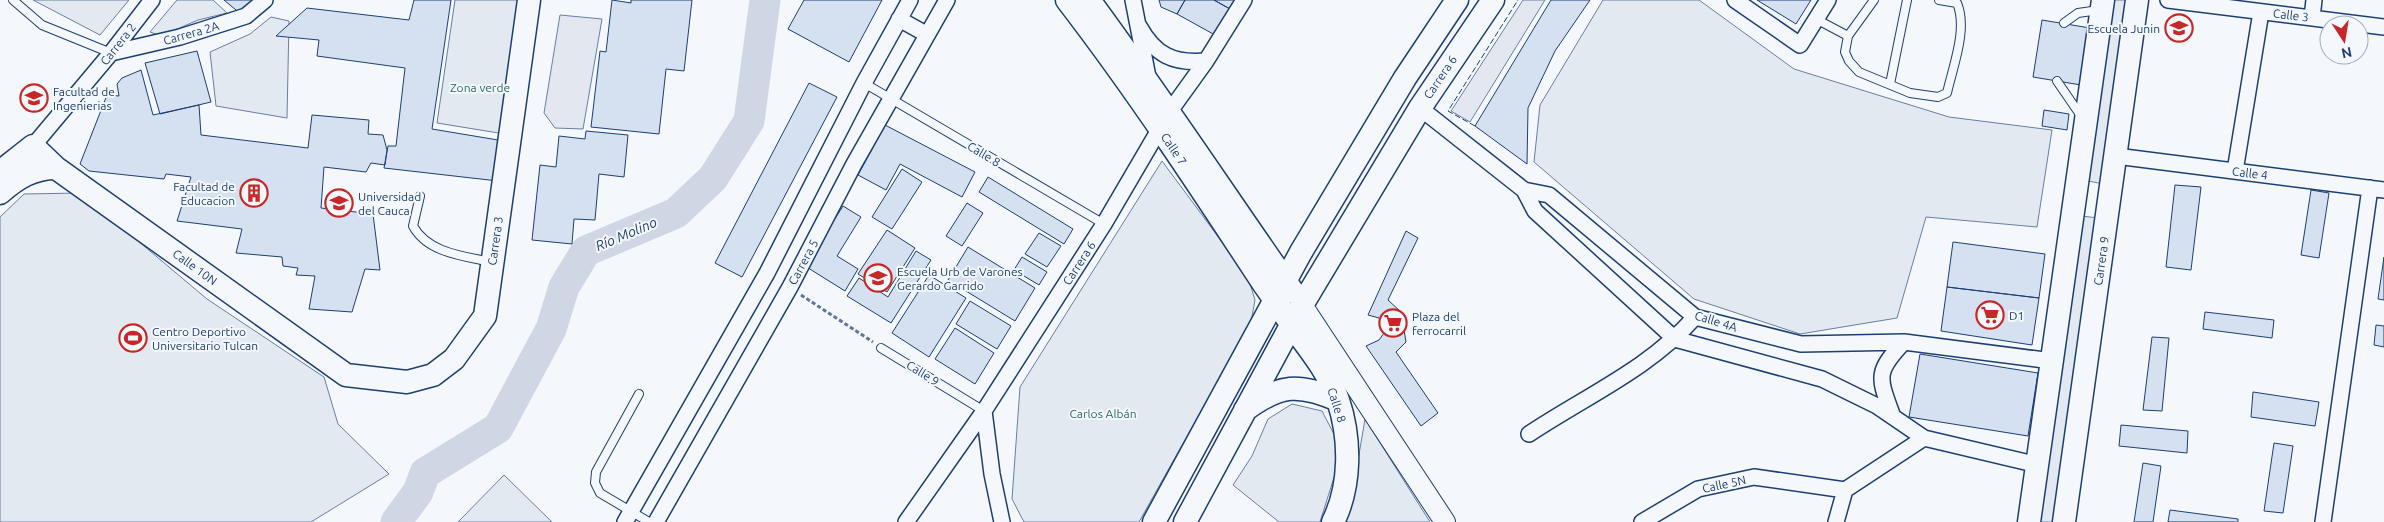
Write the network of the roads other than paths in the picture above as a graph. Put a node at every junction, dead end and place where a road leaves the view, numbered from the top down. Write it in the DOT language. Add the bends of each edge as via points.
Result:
graph roads {
  1 [pos="14,0"];
  2 [pos="152,0"];
  3 [pos="264,0"];
  4 [pos="529,0"];
  5 [pos="910,0"];
  6 [pos="947,0"];
  7 [pos="1067,0"];
  8 [pos="1089,0"];
  9 [pos="1133,0"];
  10 [pos="1244,0"];
  11 [pos="1457,0"];
  12 [pos="1492,0"];
  13 [pos="1735,0"];
  14 [pos="1828,0"];
  15 [pos="1874,0"];
  16 [pos="1907,0"];
  17 [pos="1938,0"];
  18 [pos="2138,0"];
  19 [pos="2168,0"];
  20 [pos="2314,0"];
  21 [pos="2102,5"];
  22 [pos="2261,12"];
  23 [pos="2312,18"];
  24 [pos="899,19"];
  25 [pos="1816,19"];
  26 [pos="2064,23"];
  27 [pos="1139,26"];
  28 [pos="2384,27"];
  29 [pos="926,34"];
  30 [pos="1848,36"];
  31 [pos="111,53"];
  32 [pos="1206,61"];
  33 [pos="1149,81"];
  34 [pos="2057,81"];
  35 [pos="864,83"];
  36 [pos="1890,84"];
  37 [pos="890,99"];
  38 [pos="1420,108"];
  39 [pos="1166,120"];
  40 [pos="2086,123"];
  41 [pos="34,146"];
  42 [pos="830,151"];
  43 [pos="2116,156"];
  44 [pos="854,164"];
  45 [pos="49,168"];
  46 [pos="2234,171"];
  47 [pos="0,172"];
  48 [pos="2377,189"];
  49 [pos="1524,190"];
  50 [pos="0,193"];
  51 [pos="420,196"];
  52 [pos="2075,199"];
  53 [pos="2110,202"];
  54 [pos="1104,224"];
  55 [pos="492,262"];
  56 [pos="1281,292"];
  57 [pos="1297,315"];
  58 [pos="1695,317"];
  59 [pos="1675,339"];
  60 [pos="1904,342"];
  61 [pos="881,348"];
  62 [pos="2052,361"];
  63 [pos="346,375"];
  64 [pos="639,394"];
  65 [pos="1338,400"];
  66 [pos="1244,410"];
  67 [pos="984,411"];
  68 [pos="1893,417"];
  69 [pos="1529,434"];
  70 [pos="1924,438"];
  71 [pos="2038,465"];
  72 [pos="1845,490"];
  73 [pos="628,517"];
  74 [pos="649,522"];
  75 [pos="656,522"];
  76 [pos="906,522"];
  77 [pos="1002,522"];
  78 [pos="1154,522"];
  79 [pos="1184,522"];
  80 [pos="1333,522"];
  81 [pos="1445,522"];
  82 [pos="1642,522"];
  83 [pos="1836,522"];
  84 [pos="2029,522"];
  85 [pos="2064,522"];
  86 [pos="2323,522"];
  1 -- 31 [label="lane" via="42,25"];
  2 -- 31 [label="street, Carrera 2"];
  3 -- 31 [label="street, Carrera 2A" via="246,16 180,37"];
  4 -- 55 [label="main road, Carrera 3"];
  5 -- 24 [label="street"];
  6 -- 29 [label="street, Carrera 5"];
  7 -- 39 [label="main road, Calle 7"];
  8 -- 33 [label="main road, Calle 7"];
  9 -- 27 [label="street"];
  10 -- 32 [label="street, Carrera 6"];
  11 -- 56 [label="main road" via="1405,78 1301,252"];
  12 -- 38 [label="main road, Carrera 6"];
  13 -- 25 [label="street" via="1800,45"];
  14 -- 25 [label="street"];
  15 -- 30 [label="lane"];
  16 -- 36 [label="lane"];
  17 -- 36 [label="lane" via="1957,3 1962,15 1948,93 1938,97"];
  18 -- 43 [label="main road, Carrera 9"];
  19 -- 22 [label="street, Calle 3"];
  20 -- 23 [label="street"];
  21 -- 26 [label="lane" via="2078,13"];
  21 -- 40 [label="main road"];
  22 -- 23 [label="street, Calle 3"];
  22 -- 46 [label="street"];
  23 -- 28 [label="street, Calle 3"];
  24 -- 29 [label="street"];
  24 -- 35 [label="street"];
  25 -- 30 [label="lane"];
  27 -- 32 [label="street" via="1159,52 1173,60"];
  27 -- 33 [label="street"];
  29 -- 37 [label="street, Carrera 5"];
  30 -- 36 [label="lane" via="1845,52 1849,61 1859,72"];
  31 -- 41 [label="street, Carrera 2"];
  32 -- 39 [label="street, Carrera 6"];
  33 -- 39 [label="main road, Calle 7"];
  34 -- 40 [label="lane"];
  35 -- 37 [label="lane, Calle 8"];
  35 -- 42 [label="street"];
  37 -- 44 [label="street, Carrera 5"];
  37 -- 54 [label="lane, Calle 8"];
  38 -- 49 [label="street, Calle 4A"];
  38 -- 57 [label="main road, Carrera 6"];
  39 -- 54 [label="street, Carrera 6"];
  39 -- 56 [label="main road, Calle 7"];
  39 -- 56 [label="main road, Calle 7" via="1231,206"];
  40 -- 52 [label="main road"];
  41 -- 45 [label="main road, Calle 10N"];
  41 -- 47 [label="main road, Carrera 2"];
  42 -- 44 [label="street"];
  42 -- 73 [label="street" via="767,273"];
  43 -- 46 [label="street, Calle 4"];
  43 -- 53 [label="main road, Carrera 9"];
  44 -- 75 [label="street, Carrera 5" via="790,287"];
  45 -- 50 [label="main road" via="28,173"];
  45 -- 63 [label="main road, Calle 10N"];
  46 -- 48 [label="street, Calle 4"];
  48 -- 86 [label="street"];
  49 -- 58 [label="street, Calle 4A" via="1549,195"];
  49 -- 59 [label="street" via="1535,211"];
  51 -- 55 [label="lane" via="413,226 420,239 446,252"];
  52 -- 53 [label="main road"];
  52 -- 62 [label="main road"];
  53 -- 85 [label="main road, Carrera 9"];
  54 -- 67 [label="street, Carrera 6"];
  55 -- 63 [label="main road, Carrera 3" via="485,316 454,359 433,374 407,382"];
  56 -- 57 [label="main road, Calle 8"];
  56 -- 78 [label="main road"];
  57 -- 65 [label="main road, Calle 8"];
  57 -- 66 [label="main road, Carrera 6"];
  57 -- 81 [label="street"];
  58 -- 59 [label="street"];
  58 -- 60 [label="street, Calle 4A" via="1802,344"];
  59 -- 68 [label="street" via="1822,378"];
  59 -- 69 [label="street" via="1639,368"];
  60 -- 62 [label="street, Calle 4A"];
  60 -- 68 [label="street" via="1886,361 1882,374"];
  61 -- 67 [label="lane, Calle 9"];
  62 -- 71 [label="main road"];
  64 -- 73 [label="lane" via="596,472 594,483 600,493"];
  65 -- 66 [label="main road" via="1315,390 1289,388 1264,395"];
  65 -- 80 [label="main road, Calle 8" via="1347,437 1346,478"];
  66 -- 79 [label="main road, Carrera 6"];
  67 -- 76 [label="street, Carrera 6"];
  67 -- 77 [label="street"];
  68 -- 70 [label="street"];
  70 -- 71 [label="street"];
  70 -- 72 [label="street"];
  71 -- 84 [label="main road"];
  72 -- 82 [label="street, Calle 5N" via="1754,477 1698,489"];
  72 -- 83 [label="street"];
  73 -- 74 [label="lane"];
}
